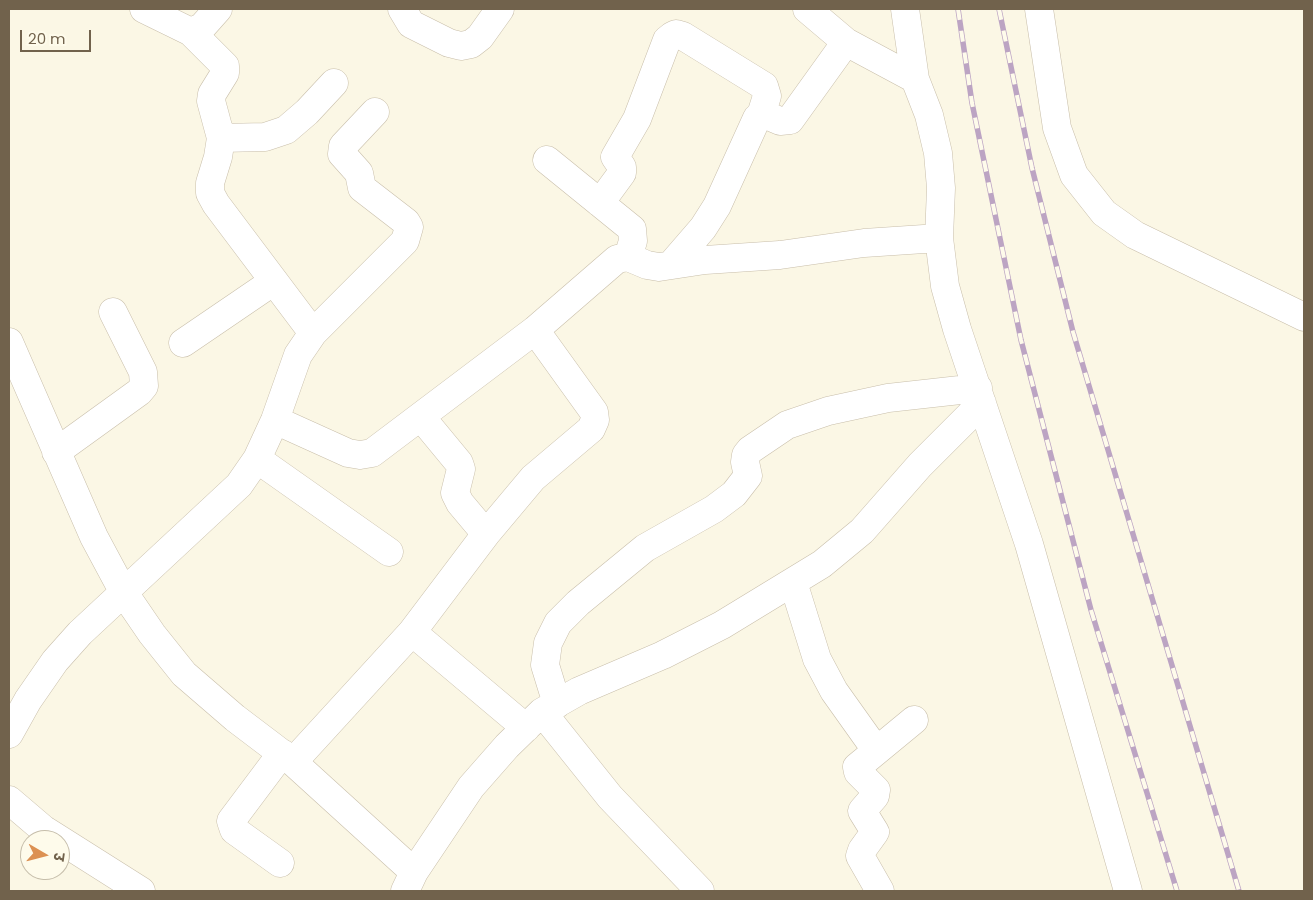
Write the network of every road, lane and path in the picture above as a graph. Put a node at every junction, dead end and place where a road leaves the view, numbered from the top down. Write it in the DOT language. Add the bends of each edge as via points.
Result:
graph roads {
  1 [pos="144,9"];
  2 [pos="218,9"];
  3 [pos="402,9"];
  4 [pos="500,9"];
  5 [pos="807,9"];
  6 [pos="905,9"];
  7 [pos="1039,9"];
  8 [pos="191,32"];
  9 [pos="846,42"];
  10 [pos="915,79"];
  11 [pos="334,83"];
  12 [pos="375,112"];
  13 [pos="761,114"];
  14 [pos="221,138"];
  15 [pos="547,160"];
  16 [pos="600,202"];
  17 [pos="939,238"];
  18 [pos="628,257"];
  19 [pos="671,265"];
  20 [pos="274,281"];
  21 [pos="113,312"];
  22 [pos="1304,317"];
  23 [pos="535,330"];
  24 [pos="313,333"];
  25 [pos="9,342"];
  26 [pos="183,343"];
  27 [pos="980,396"];
  28 [pos="421,417"];
  29 [pos="275,420"];
  30 [pos="56,452"];
  31 [pos="257,459"];
  32 [pos="486,534"];
  33 [pos="389,552"];
  34 [pos="793,582"];
  35 [pos="124,593"];
  36 [pos="412,632"];
  37 [pos="542,715"];
  38 [pos="914,720"];
  39 [pos="9,734"];
  40 [pos="876,750"];
  41 [pos="288,758"];
  42 [pos="9,800"];
  43 [pos="280,863"];
  44 [pos="409,881"];
  45 [pos="141,891"];
  46 [pos="700,891"];
  47 [pos="880,891"];
  48 [pos="1128,891"];
  1 -- 8 [label="street"];
  2 -- 8 [label="street" via="202,27"];
  3 -- 4 [label="street" via="411,24 461,46 471,44 480,36"];
  5 -- 9 [label="street"];
  6 -- 10 [label="street"];
  7 -- 22 [label="street" via="1057,128 1074,175 1104,213 1135,235"];
  8 -- 14 [label="street" via="224,66 225,73 211,101"];
  9 -- 10 [label="street"];
  9 -- 13 [label="street" via="790,120 780,122"];
  10 -- 17 [label="street" via="930,115 938,153 941,188"];
  11 -- 14 [label="street" via="286,130 266,137"];
  12 -- 24 [label="street" via="343,146 342,154 359,173 362,188 406,222 408,234 405,241"];
  13 -- 16 [label="street" via="767,96 764,86 683,36 672,36 637,118 615,157 623,170"];
  13 -- 19 [label="street" via="717,206"];
  14 -- 20 [label="street" via="210,193"];
  15 -- 16 [label="street"];
  16 -- 18 [label="street" via="632,229 633,241"];
  17 -- 19 [label="street" via="864,243"];
  17 -- 27 [label="street" via="945,286"];
  18 -- 19 [label="street" via="647,265"];
  18 -- 23 [label="street" via="617,259"];
  20 -- 24 [label="street"];
  20 -- 26 [label="street"];
  21 -- 30 [label="street" via="143,372 144,386"];
  23 -- 28 [label="street"];
  23 -- 32 [label="street" via="594,412 596,420 592,429 533,478"];
  24 -- 29 [label="street" via="298,355"];
  25 -- 30 [label="street"];
  27 -- 34 [label="street" via="862,531 822,564"];
  27 -- 37 [label="street" via="888,398 828,412 787,425 750,450 745,462 746,482 734,494 645,548 558,623 548,642"];
  27 -- 48 [label="street" via="1029,544"];
  28 -- 29 [label="street" via="372,453 360,455 348,453"];
  28 -- 32 [label="street" via="459,463 461,469 455,492 460,503"];
  29 -- 31 [label="street"];
  30 -- 35 [label="street" via="94,537"];
  31 -- 33 [label="street"];
  31 -- 35 [label="street" via="239,485"];
  32 -- 36 [label="street"];
  34 -- 37 [label="street" via="722,625 579,691"];
  34 -- 40 [label="street" via="817,659 834,692"];
  35 -- 39 [label="street" via="55,661"];
  35 -- 41 [label="street" via="184,674"];
  36 -- 37 [label="street"];
  36 -- 41 [label="street"];
  37 -- 44 [label="street" via="471,787"];
  37 -- 46 [label="street" via="610,797"];
  38 -- 40 [label="street"];
  40 -- 47 [label="street" via="857,767 876,790 862,811 875,832 860,856"];
  41 -- 43 [label="street" via="231,821 234,830"];
  41 -- 44 [label="street"];
  42 -- 45 [label="street" via="43,829"];
}
